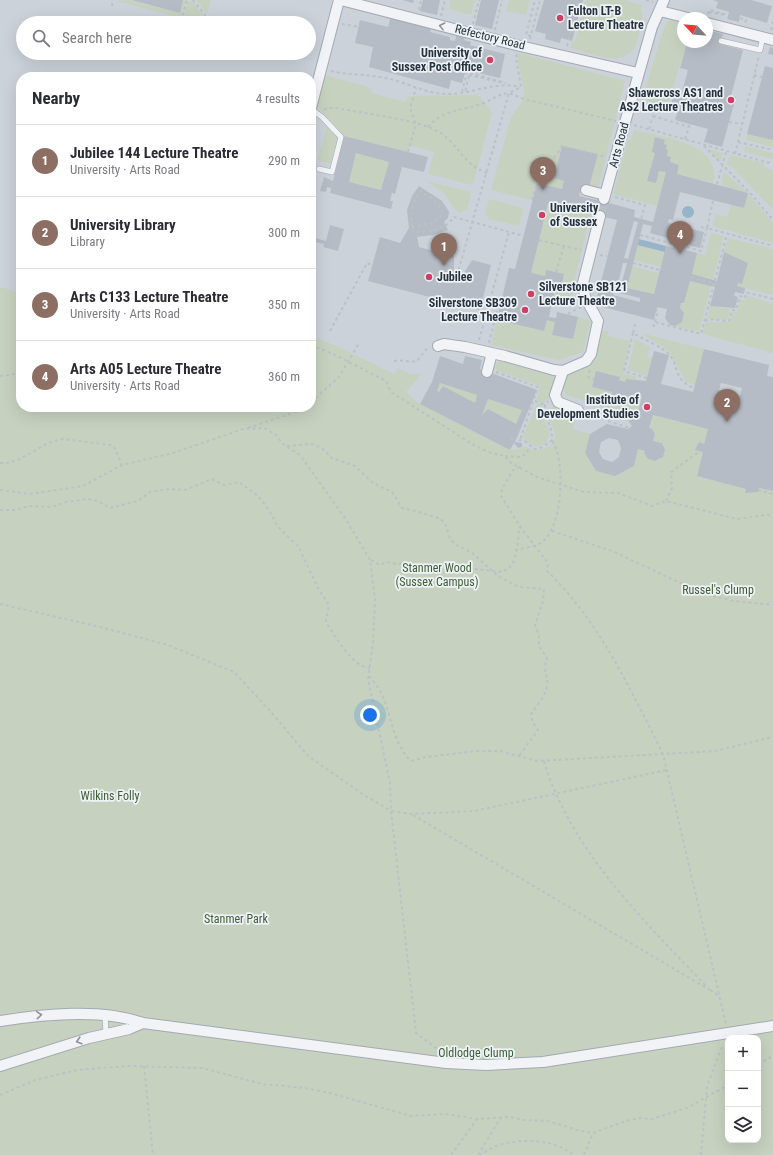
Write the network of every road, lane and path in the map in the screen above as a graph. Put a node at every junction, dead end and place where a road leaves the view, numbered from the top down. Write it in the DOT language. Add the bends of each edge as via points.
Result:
graph roads {
  1 [pos="113,0"];
  2 [pos="187,0"];
  3 [pos="193,0"];
  4 [pos="340,0"];
  5 [pos="445,0"];
  6 [pos="479,0"];
  7 [pos="502,0"];
  8 [pos="535,0"];
  9 [pos="540,0"];
  10 [pos="579,0"];
  11 [pos="664,0"];
  12 [pos="440,2"];
  13 [pos="112,6"];
  14 [pos="709,10"];
  15 [pos="660,11"];
  16 [pos="677,15"];
  17 [pos="728,15"];
  18 [pos="182,16"];
  19 [pos="205,16"];
  20 [pos="740,18"];
  21 [pos="333,22"];
  22 [pos="745,22"];
  23 [pos="439,25"];
  24 [pos="713,25"];
  25 [pos="359,27"];
  26 [pos="532,31"];
  27 [pos="471,33"];
  28 [pos="531,36"];
  29 [pos="493,39"];
  30 [pos="569,39"];
  31 [pos="768,39"];
  32 [pos="721,41"];
  33 [pos="760,50"];
  34 [pos="322,65"];
  35 [pos="466,72"];
  36 [pos="638,73"];
  37 [pos="469,75"];
  38 [pos="754,75"];
  39 [pos="762,77"];
  40 [pos="507,84"];
  41 [pos="521,87"];
  42 [pos="416,88"];
  43 [pos="462,92"];
  44 [pos="465,92"];
  45 [pos="631,99"];
  46 [pos="316,100"];
  47 [pos="316,111"];
  48 [pos="316,113"];
  49 [pos="653,116"];
  50 [pos="729,122"];
  51 [pos="416,124"];
  52 [pos="742,124"];
  53 [pos="428,127"];
  54 [pos="649,129"];
  55 [pos="685,139"];
  56 [pos="738,142"];
  57 [pos="704,146"];
  58 [pos="773,150"];
  59 [pos="408,152"];
  60 [pos="726,152"];
  61 [pos="735,154"];
  62 [pos="615,159"];
  63 [pos="722,166"];
  64 [pos="319,169"];
  65 [pos="487,173"];
  66 [pos="717,184"];
  67 [pos="586,190"];
  68 [pos="608,197"];
  69 [pos="532,200"];
  70 [pos="713,201"];
  71 [pos="600,216"];
  72 [pos="641,219"];
  73 [pos="773,220"];
  74 [pos="472,222"];
  75 [pos="412,227"];
  76 [pos="701,227"];
  77 [pos="706,228"];
  78 [pos="509,232"];
  79 [pos="727,234"];
  80 [pos="640,235"];
  81 [pos="524,236"];
  82 [pos="539,240"];
  83 [pos="674,244"];
  84 [pos="564,246"];
  85 [pos="773,246"];
  86 [pos="687,247"];
  87 [pos="590,252"];
  88 [pos="607,256"];
  89 [pos="633,263"];
  90 [pos="372,265"];
  91 [pos="660,270"];
  92 [pos="458,272"];
  93 [pos="556,272"];
  94 [pos="691,278"];
  95 [pos="715,284"];
  96 [pos="741,291"];
  97 [pos="746,292"];
  98 [pos="773,299"];
  99 [pos="490,300"];
  100 [pos="576,310"];
  101 [pos="656,310"];
  102 [pos="568,314"];
  103 [pos="704,321"];
  104 [pos="655,322"];
  105 [pos="636,324"];
  106 [pos="653,327"];
  107 [pos="330,331"];
  108 [pos="634,333"];
  109 [pos="359,343"];
  110 [pos="434,345"];
  111 [pos="316,347"];
  112 [pos="477,349"];
  113 [pos="662,350"];
  114 [pos="490,352"];
  115 [pos="661,353"];
  116 [pos="394,361"];
  117 [pos="349,362"];
  118 [pos="487,370"];
  119 [pos="563,371"];
  120 [pos="16,374"];
  121 [pos="0,376"];
  122 [pos="647,378"];
  123 [pos="694,388"];
  124 [pos="555,395"];
  125 [pos="316,398"];
  126 [pos="535,401"];
  127 [pos="545,405"];
  128 [pos="578,410"];
  129 [pos="298,412"];
  130 [pos="608,421"];
  131 [pos="630,428"];
  132 [pos="243,429"];
  133 [pos="512,437"];
  134 [pos="520,440"];
  135 [pos="552,440"];
  136 [pos="286,446"];
  137 [pos="530,448"];
  138 [pos="700,451"];
  139 [pos="505,456"];
  140 [pos="0,463"];
  141 [pos="122,465"];
  142 [pos="520,467"];
  143 [pos="562,484"];
  144 [pos="0,490"];
  145 [pos="758,490"];
  146 [pos="773,494"];
  147 [pos="666,501"];
  148 [pos="0,510"];
  149 [pos="773,514"];
  150 [pos="519,525"];
  151 [pos="552,531"];
  152 [pos="534,545"];
  153 [pos="515,550"];
  154 [pos="370,560"];
  155 [pos="492,572"];
  156 [pos="0,604"];
  157 [pos="773,605"];
  158 [pos="370,668"];
  159 [pos="369,676"];
  160 [pos="773,737"];
  161 [pos="663,754"];
  162 [pos="519,756"];
  163 [pos="544,761"];
  164 [pos="667,770"];
  165 [pos="557,793"];
  166 [pos="391,811"];
  167 [pos="412,814"];
  168 [pos="710,990"];
  169 [pos="719,996"];
  170 [pos="105,1015"];
  171 [pos="0,1021"];
  172 [pos="143,1023"];
  173 [pos="773,1026"];
  174 [pos="728,1033"];
  175 [pos="106,1034"];
  176 [pos="773,1056"];
  177 [pos="439,1062"];
  178 [pos="761,1062"];
  179 [pos="0,1066"];
  180 [pos="144,1066"];
  181 [pos="725,1087"];
  182 [pos="0,1095"];
  183 [pos="706,1098"];
  184 [pos="501,1117"];
  185 [pos="477,1119"];
  186 [pos="592,1133"];
  187 [pos="153,1155"];
  188 [pos="451,1155"];
  189 [pos="479,1155"];
  190 [pos="573,1155"];
  191 [pos="584,1155"];
  192 [pos="701,1155"];
  1 -- 13 [label="path"];
  2 -- 18 [label="path"];
  3 -- 19 [label="path"];
  4 -- 21 [label="street"];
  4 -- 23 [label="street, Refectory Road"];
  5 -- 12 [label="path"];
  5 -- 23 [label="path"];
  6 -- 27 [label="path"];
  7 -- 29 [label="path"];
  8 -- 28 [label="path" via="526,35"];
  9 -- 26 [label="path"];
  10 -- 30 [label="path"];
  11 -- 15 [label="street, Arts Road"];
  14 -- 17 [label="path"];
  15 -- 16 [label="street"];
  15 -- 36 [label="street, Arts Road" via="652,27"];
  20 -- 22 [label="path" via="746,20"];
  21 -- 25 [label="path"];
  21 -- 34 [label="street"];
  27 -- 23 [label="street, Refectory Road, one-way"];
  24 -- 31 [label="street"];
  27 -- 29 [label="street, Refectory Road"];
  29 -- 36 [label="street, Refectory Road"];
  31 -- 33 [label="lane"];
  32 -- 33 [label="lane"];
  33 -- 38 [label="path"];
  34 -- 42 [label="path" via="328,70 380,77"];
  34 -- 46 [label="street"];
  35 -- 37 [label="path"];
  35 -- 40 [label="path"];
  35 -- 43 [label="path"];
  36 -- 45 [label="street, Arts Road"];
  37 -- 40 [label="path"];
  37 -- 44 [label="path"];
  38 -- 39 [label="path"];
  38 -- 52 [label="path"];
  40 -- 41 [label="path"];
  40 -- 44 [label="path"];
  42 -- 43 [label="path" via="448,94"];
  42 -- 51 [label="path" via="410,108"];
  43 -- 44 [label="path"];
  45 -- 49 [label="path" via="656,107"];
  45 -- 62 [label="street, Arts Road, bridge"];
  47 -- 51 [label="path" via="337,108"];
  48 -- 64 [label="lane" via="341,138 332,172"];
  49 -- 54 [label="path"];
  49 -- 55 [label="path" via="690,126"];
  50 -- 52 [label="path"];
  51 -- 53 [label="path"];
  51 -- 59 [label="path"];
  52 -- 56 [label="path"];
  53 -- 65 [label="path" via="447,137 471,165"];
  53 -- 65 [label="path" via="447,112 484,103 498,94 509,93"];
  56 -- 58 [label="path"];
  56 -- 61 [label="path"];
  57 -- 63 [label="path"];
  60 -- 63 [label="path"];
  62 -- 68 [label="street, Arts Road"];
  62 -- 69 [label="path" via="562,146 537,183"];
  63 -- 66 [label="path"];
  63 -- 73 [label="path"];
  65 -- 74 [label="path"];
  67 -- 68 [label="street"];
  68 -- 72 [label="path" via="645,205"];
  70 -- 77 [label="path"];
  71 -- 87 [label="street"];
  74 -- 75 [label="path" via="454,217 451,222 439,229 413,232"];
  74 -- 78 [label="path"];
  74 -- 92 [label="path"];
  75 -- 75 [label="path" via="413,205 421,192 437,203 443,213 438,221"];
  76 -- 77 [label="path"];
  77 -- 79 [label="path"];
  77 -- 86 [label="path" via="701,251"];
  78 -- 81 [label="path"];
  78 -- 99 [label="path"];
  79 -- 85 [label="path"];
  79 -- 95 [label="path"];
  80 -- 83 [label="path"];
  82 -- 84 [label="path"];
  84 -- 87 [label="path"];
  84 -- 93 [label="path"];
  87 -- 88 [label="path"];
  87 -- 119 [label="street" via="583,288 598,325 589,358"];
  89 -- 91 [label="path"];
  90 -- 107 [label="path" via="367,263"];
  94 -- 95 [label="path"];
  95 -- 103 [label="path"];
  96 -- 97 [label="path"];
  97 -- 98 [label="path"];
  97 -- 103 [label="path" via="744,298 740,296 729,321"];
  99 -- 112 [label="path"];
  99 -- 114 [label="path" via="499,303"];
  100 -- 102 [label="path"];
  101 -- 104 [label="path" via="658,311"];
  103 -- 104 [label="path" via="701,334"];
  104 -- 106 [label="path"];
  105 -- 108 [label="path"];
  108 -- 113 [label="path"];
  108 -- 122 [label="path" via="624,372"];
  109 -- 117 [label="path"];
  110 -- 112 [label="street" via="448,344"];
  110 -- 116 [label="path" via="417,361"];
  111 -- 117 [label="path"];
  112 -- 114 [label="street"];
  113 -- 115 [label="path"];
  113 -- 123 [label="path" via="669,354 677,373 686,385"];
  114 -- 118 [label="street"];
  114 -- 119 [label="street"];
  117 -- 125 [label="path" via="339,377"];
  117 -- 139 [label="path" via="386,381 390,392 472,444 488,452"];
  118 -- 126 [label="path" via="538,387"];
  119 -- 124 [label="street"];
  120 -- 121 [label="path"];
  124 -- 127 [label="path"];
  124 -- 128 [label="street" via="558,402"];
  126 -- 127 [label="path"];
  126 -- 134 [label="path"];
  127 -- 135 [label="path" via="545,416 553,433"];
  129 -- 132 [label="path"];
  130 -- 131 [label="path"];
  132 -- 136 [label="path" via="264,428 276,435"];
  132 -- 141 [label="path" via="173,453"];
  133 -- 134 [label="path" via="512,441 516,443"];
  134 -- 137 [label="path"];
  135 -- 137 [label="path" via="544,447 535,450"];
  135 -- 143 [label="path" via="559,457"];
  136 -- 154 [label="path" via="300,454 347,521"];
  136 -- 155 [label="path" via="312,444 322,448 332,458 355,466 373,482 392,492 402,508 441,519 450,539 471,552"];
  137 -- 139 [label="path" via="522,457"];
  138 -- 147 [label="path" via="671,472 672,488"];
  139 -- 142 [label="path" via="511,463"];
  140 -- 141 [label="path" via="20,459 48,443 62,439 111,445"];
  141 -- 144 [label="path" via="83,486 30,494"];
  142 -- 143 [label="path" via="538,478"];
  142 -- 150 [label="path" via="513,470 502,489 501,496"];
  143 -- 147 [label="path" via="584,492 618,493 652,506"];
  143 -- 151 [label="path"];
  145 -- 146 [label="path"];
  147 -- 149 [label="path" via="737,519"];
  148 -- 158 [label="path" via="16,510 29,506 52,507 88,499 110,508 138,501 155,491 185,490 212,479 224,485 239,482 258,496 278,527 298,546 329,605 326,620 328,626 354,662 362,668"];
  150 -- 152 [label="path"];
  150 -- 153 [label="path" via="519,539"];
  151 -- 152 [label="path" via="541,543"];
  151 -- 157 [label="path" via="612,551 704,594 734,601"];
  152 -- 153 [label="path"];
  152 -- 161 [label="path" via="548,563 547,571 560,582 589,617"];
  153 -- 155 [label="path" via="511,565 503,572"];
  154 -- 155 [label="path" via="380,564 408,563 438,573 465,568"];
  154 -- 158 [label="path" via="375,599"];
  155 -- 162 [label="path" via="519,587 544,589 535,625 539,635 539,646 547,658 543,669 548,685 545,695 531,715 532,723 538,730"];
  156 -- 166 [label="path" via="168,645 234,672 308,756 364,796"];
  158 -- 159 [label="path"];
  159 -- 162 [label="path" via="383,694 394,732 403,753 411,761 426,756 478,751 500,751"];
  159 -- 166 [label="path" via="390,783"];
  160 -- 161 [label="path" via="715,752"];
  161 -- 163 [label="path"];
  161 -- 164 [label="path"];
  162 -- 163 [label="path" via="537,762"];
  163 -- 165 [label="path"];
  164 -- 165 [label="path"];
  164 -- 169 [label="path"];
  165 -- 167 [label="path" via="474,811"];
  165 -- 168 [label="path" via="571,825 627,903"];
  166 -- 167 [label="path"];
  166 -- 177 [label="path" via="416,1033 436,1048"];
  167 -- 168 [label="path"];
  168 -- 169 [label="path"];
  169 -- 174 [label="path"];
  171 -- 170 [label="street, one-way" via="45,1015"];
  170 -- 172 [label="street" via="130,1018"];
  170 -- 175 [label="lane"];
  172 -- 175 [label="street"];
  172 -- 177 [label="street"];
  173 -- 174 [label="street"];
  174 -- 177 [label="street" via="543,1062 486,1065"];
  174 -- 183 [label="path" via="714,1065"];
  175 -- 179 [label="street, one-way"];
  176 -- 178 [label="path"];
  180 -- 182 [label="path" via="77,1070 35,1080"];
  180 -- 185 [label="path" via="202,1068 262,1084 330,1093 411,1116 445,1114"];
  180 -- 187 [label="path"];
  181 -- 183 [label="path"];
  183 -- 186 [label="path" via="666,1115 626,1121"];
  183 -- 192 [label="path"];
  184 -- 185 [label="path"];
  184 -- 186 [label="path" via="548,1121"];
  184 -- 189 [label="path"];
  185 -- 188 [label="path"];
  186 -- 191 [label="path"];
  189 -- 190 [label="path" via="498,1145 525,1140 564,1147"];
}
